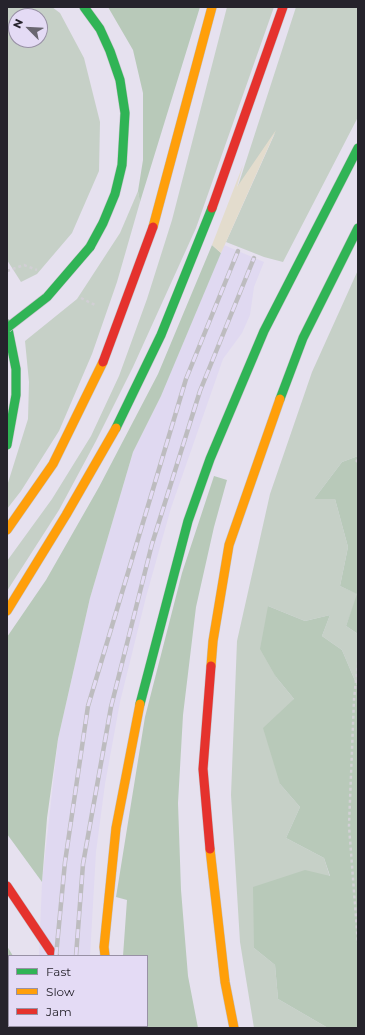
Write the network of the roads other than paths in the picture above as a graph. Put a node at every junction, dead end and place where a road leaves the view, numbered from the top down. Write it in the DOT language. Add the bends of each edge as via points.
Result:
graph roads {
  1 [pos="84,7"];
  2 [pos="212,7"];
  3 [pos="283,7"];
  4 [pos="358,148"];
  5 [pos="358,228"];
  6 [pos="7,324"];
  7 [pos="7,328"];
  8 [pos="7,445"];
  9 [pos="7,530"];
  10 [pos="7,611"];
  11 [pos="7,886"];
  12 [pos="53,955"];
  13 [pos="105,955"];
  14 [pos="234,1028"];
  1 -- 7 [label="highway, bridge" via="100,29 120,80 125,125 122,165 115,194 90,248 46,297"];
  2 -- 9 [label="highway" via="152,232 109,350 53,464"];
  3 -- 10 [label="highway" via="204,231 161,335 116,428"];
  4 -- 13 [label="highway" via="264,331 210,459 188,521 140,705 116,828"];
  5 -- 14 [label="highway" via="303,338 267,435 229,545 213,640 203,769 225,982"];
  6 -- 8 [label="highway" via="16,369 16,395"];
  11 -- 12 [label="highway"];
}
